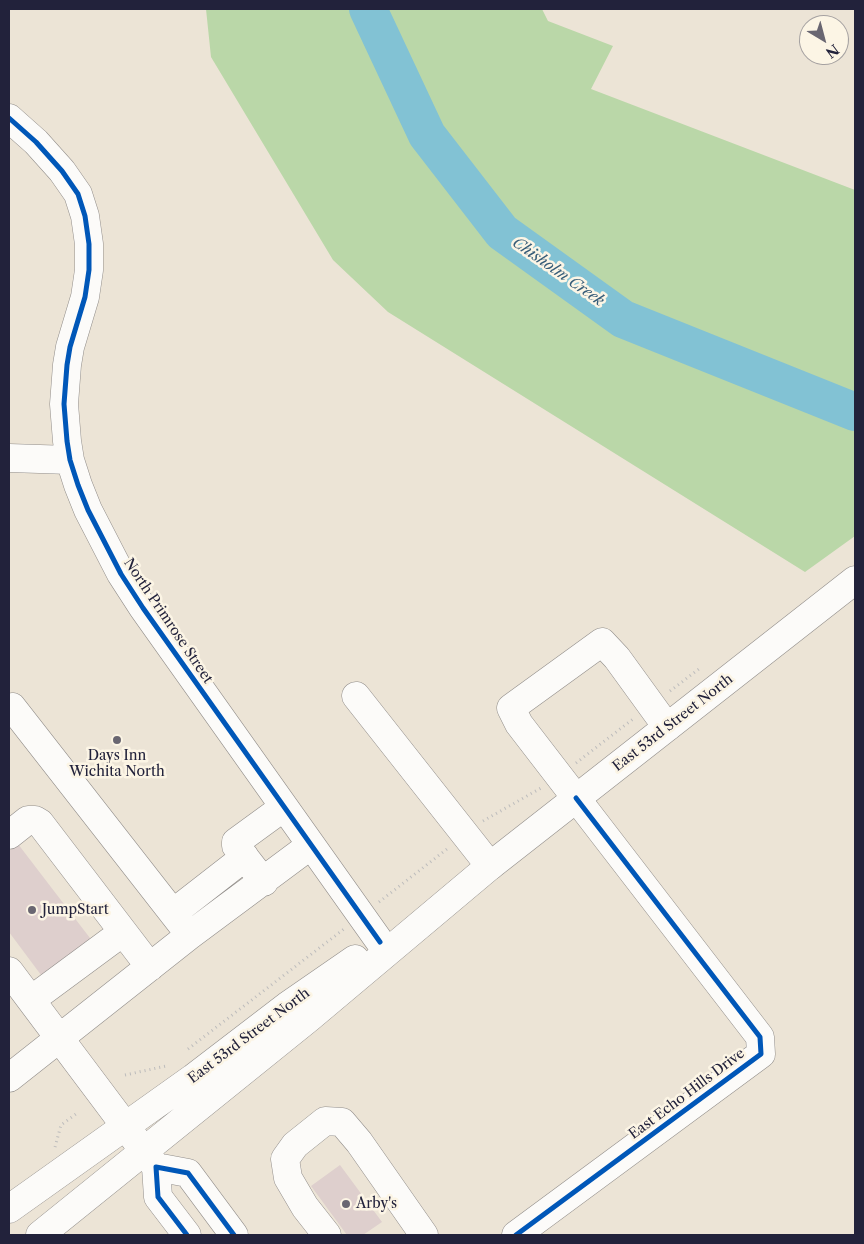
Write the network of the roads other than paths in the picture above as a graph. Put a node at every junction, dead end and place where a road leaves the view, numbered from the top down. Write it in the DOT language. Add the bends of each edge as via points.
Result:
graph roads {
  1 [pos="9,118"];
  2 [pos="9,458"];
  3 [pos="70,460"];
  4 [pos="855,580"];
  5 [pos="356,696"];
  6 [pos="12,707"];
  7 [pos="667,727"];
  8 [pos="576,798"];
  9 [pos="284,807"];
  10 [pos="9,835"];
  11 [pos="312,845"];
  12 [pos="245,858"];
  13 [pos="490,866"];
  14 [pos="264,882"];
  15 [pos="173,913"];
  16 [pos="123,932"];
  17 [pos="190,935"];
  18 [pos="380,942"];
  19 [pos="150,967"];
  20 [pos="9,971"];
  21 [pos="31,1000"];
  22 [pos="60,1038"];
  23 [pos="9,1078"];
  24 [pos="126,1126"];
  25 [pos="149,1159"];
  26 [pos="9,1209"];
  27 [pos="40,1235"];
  28 [pos="187,1235"];
  29 [pos="234,1235"];
  30 [pos="328,1235"];
  31 [pos="424,1235"];
  32 [pos="516,1235"];
  1 -- 3 [label="street, North Primrose Street" via="62,171 78,194 85,216 89,270 85,297 70,347 64,404"];
  2 -- 3 [label="street"];
  3 -- 9 [label="street, North Primrose Street" via="88,510 120,574"];
  4 -- 7 [label="street, East 53rd Street North"];
  5 -- 13 [label="street"];
  6 -- 15 [label="street"];
  7 -- 8 [label="street, East 53rd Street North"];
  7 -- 8 [label="street" via="602,642 511,708 519,724"];
  8 -- 13 [label="street, East 53rd Street North"];
  8 -- 32 [label="street, East Echo Hills Drive" via="760,1037 761,1054"];
  9 -- 11 [label="street, North Primrose Street"];
  9 -- 12 [label="street" via="236,842"];
  10 -- 16 [label="street" via="28,820 40,823"];
  11 -- 14 [label="street"];
  11 -- 18 [label="street, North Primrose Street"];
  12 -- 14 [label="street"];
  12 -- 15 [label="street"];
  13 -- 18 [label="street, East 53rd Street North"];
  13 -- 25 [label="street, East 53rd Street North" via="160,1139"];
  14 -- 17 [label="street"];
  15 -- 17 [label="street"];
  16 -- 19 [label="street"];
  16 -- 21 [label="street"];
  17 -- 19 [label="street"];
  18 -- 24 [label="street, East 53rd Street North" via="287,1006"];
  19 -- 22 [label="street"];
  20 -- 21 [label="street"];
  21 -- 22 [label="street"];
  22 -- 23 [label="street"];
  22 -- 24 [label="street"];
  24 -- 25 [label="street"];
  24 -- 26 [label="street, East 53rd Street North"];
  25 -- 27 [label="street, East 53rd Street North"];
  25 -- 28 [label="street" via="158,1197"];
  25 -- 29 [label="street" via="188,1173"];
  30 -- 31 [label="street" via="305,1207 288,1178 286,1159 295,1145 325,1121 342,1122"];
}
